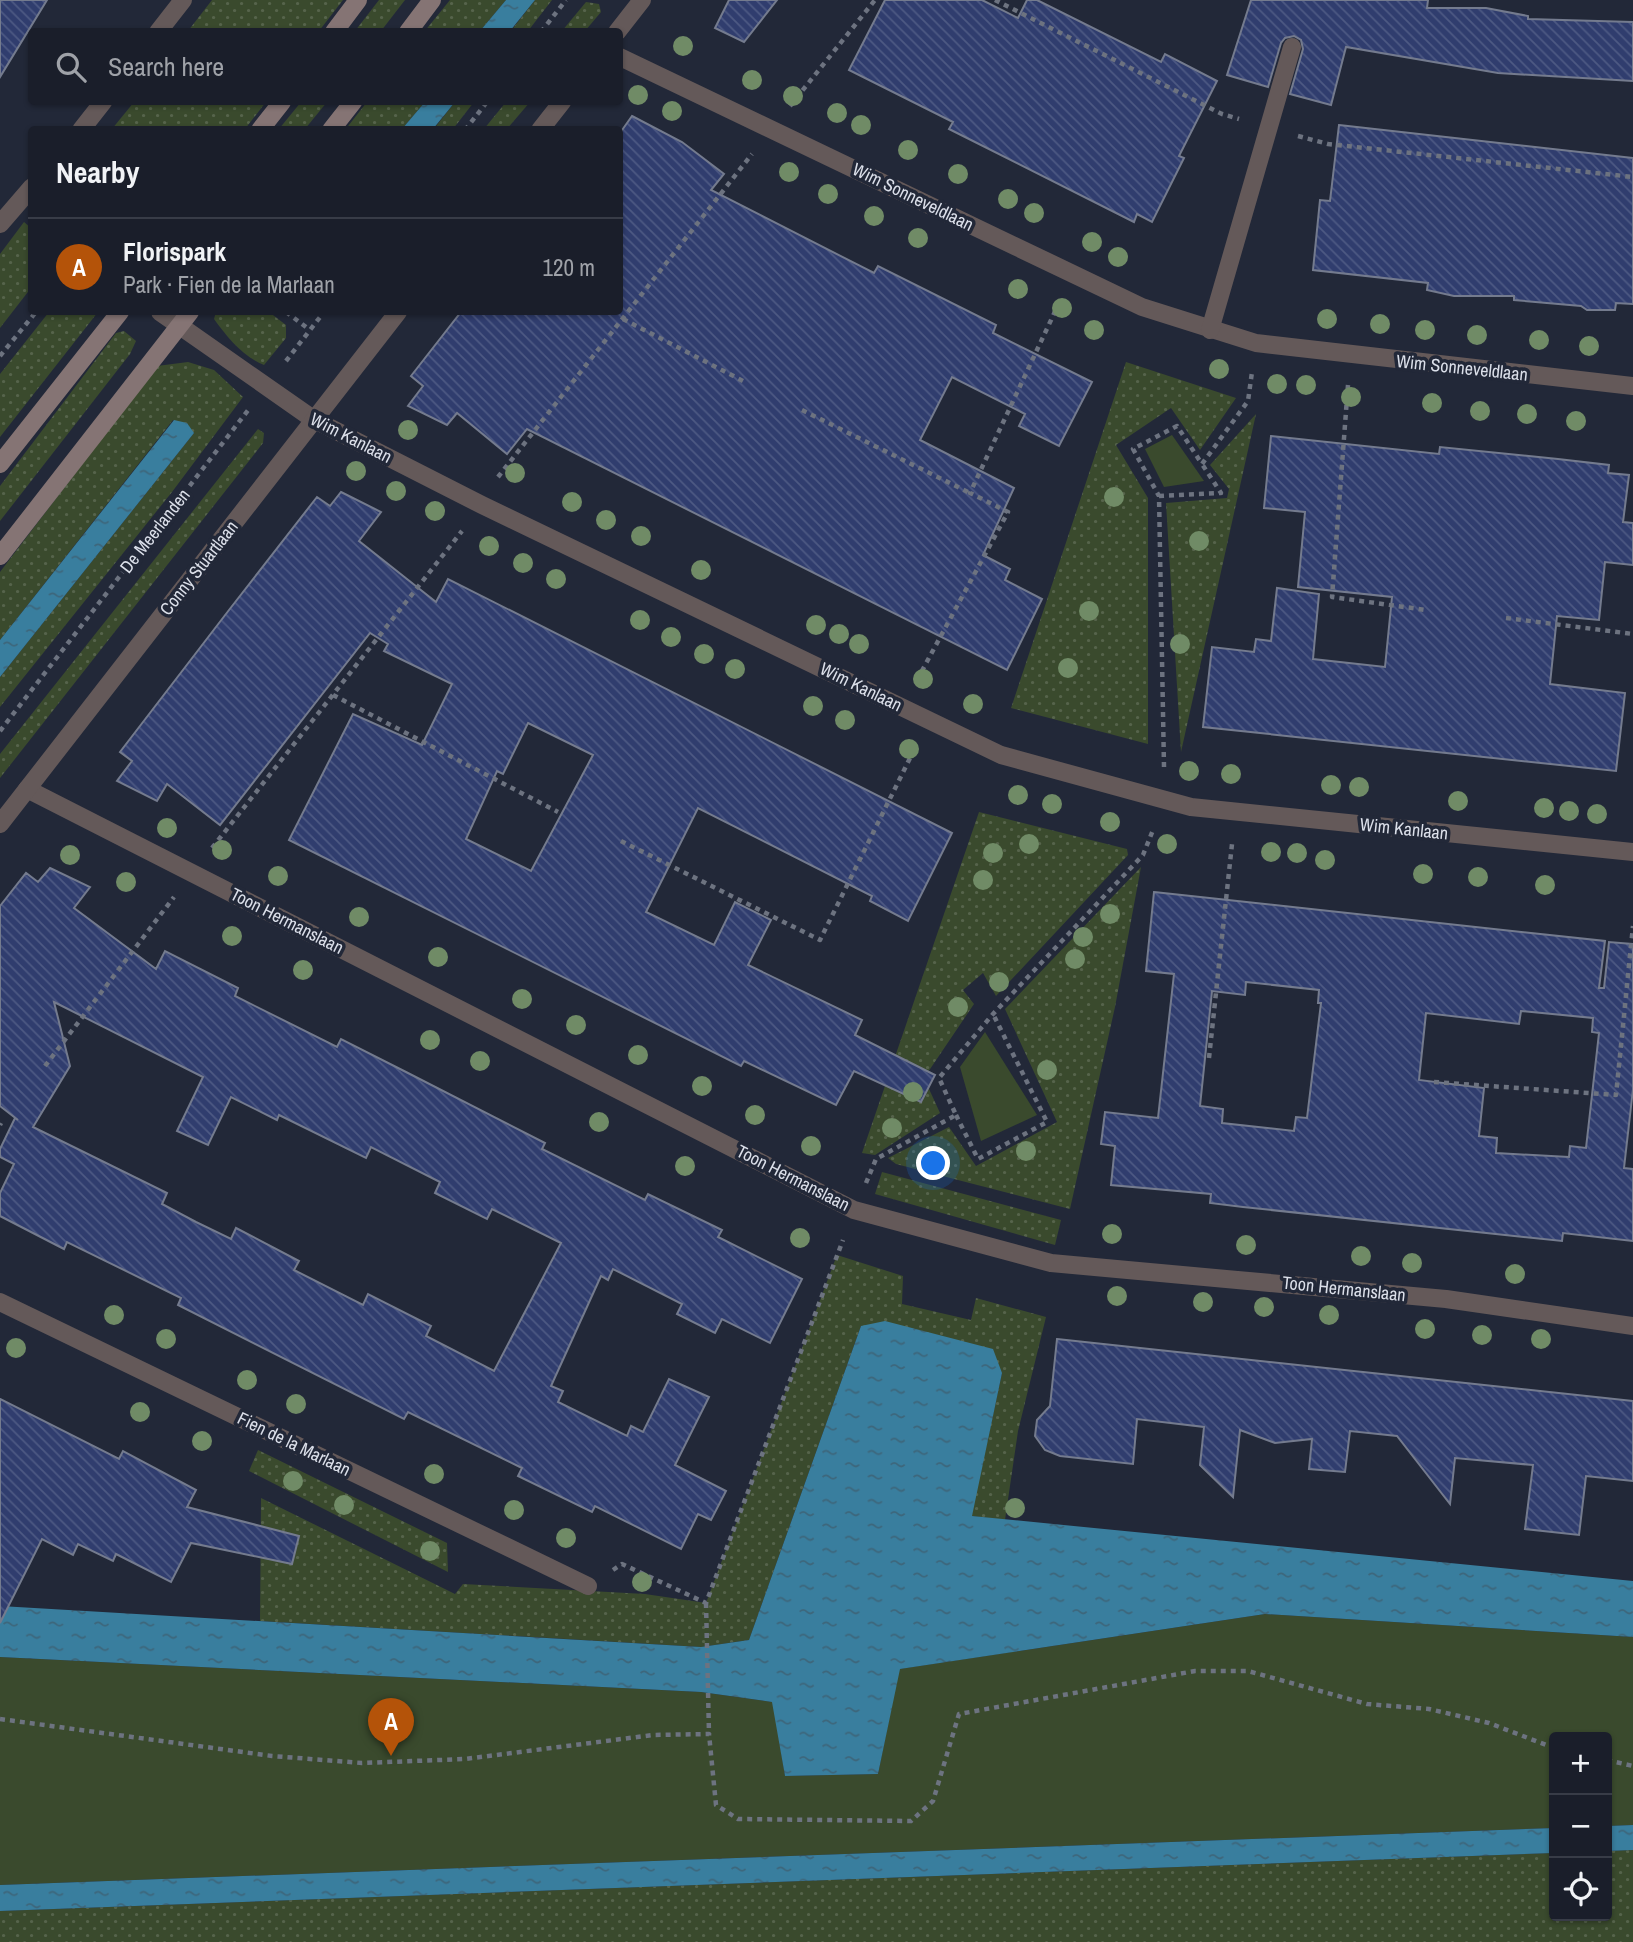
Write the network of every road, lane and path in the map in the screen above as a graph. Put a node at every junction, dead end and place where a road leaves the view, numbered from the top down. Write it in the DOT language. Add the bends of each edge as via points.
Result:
graph roads {
  1 [pos="183,0"];
  2 [pos="358,0"];
  3 [pos="432,0"];
  4 [pos="566,0"];
  5 [pos="642,0"];
  6 [pos="875,0"];
  7 [pos="995,0"];
  8 [pos="162,28"];
  9 [pos="337,28"];
  10 [pos="411,28"];
  11 [pos="544,28"];
  12 [pos="620,28"];
  13 [pos="1292,47"];
  14 [pos="623,58"];
  15 [pos="101,105"];
  16 [pos="280,105"];
  17 [pos="351,105"];
  18 [pos="485,105"];
  19 [pos="560,105"];
  20 [pos="84,126"];
  21 [pos="263,126"];
  22 [pos="334,126"];
  23 [pos="468,126"];
  24 [pos="543,126"];
  25 [pos="1269,128"];
  26 [pos="772,130"];
  27 [pos="1633,177"];
  28 [pos="28,192"];
  29 [pos="0,224"];
  30 [pos="1072,273"];
  31 [pos="34,315"];
  32 [pos="118,315"];
  33 [pos="164,315"];
  34 [pos="188,315"];
  35 [pos="290,315"];
  36 [pos="322,315"];
  37 [pos="396,315"];
  38 [pos="623,319"];
  39 [pos="178,327"];
  40 [pos="310,330"];
  41 [pos="1210,330"];
  42 [pos="1256,344"];
  43 [pos="0,356"];
  44 [pos="1350,356"];
  45 [pos="745,382"];
  46 [pos="1633,386"];
  47 [pos="265,388"];
  48 [pos="802,410"];
  49 [pos="313,419"];
  50 [pos="0,464"];
  51 [pos="1202,464"];
  52 [pos="970,493"];
  53 [pos="1159,496"];
  54 [pos="480,504"];
  55 [pos="0,556"];
  56 [pos="1426,610"];
  57 [pos="1506,618"];
  58 [pos="1633,634"];
  59 [pos="333,695"];
  60 [pos="902,707"];
  61 [pos="930,720"];
  62 [pos="0,732"];
  63 [pos="27,789"];
  64 [pos="1165,799"];
  65 [pos="1236,811"];
  66 [pos="558,812"];
  67 [pos="0,824"];
  68 [pos="621,841"];
  69 [pos="1633,852"];
  70 [pos="192,873"];
  71 [pos="1633,926"];
  72 [pos="993,1014"];
  73 [pos="1209,1058"];
  74 [pos="45,1066"];
  75 [pos="1434,1082"];
  76 [pos="956,1115"];
  77 [pos="854,1210"];
  78 [pos="0,1301"];
  79 [pos="1633,1326"];
  80 [pos="588,1586"];
  81 [pos="706,1603"];
  82 [pos="0,1718"];
  83 [pos="709,1734"];
  84 [pos="1549,1746"];
  85 [pos="1612,1761"];
  86 [pos="1633,1766"];
  1 -- 8 [label="street"];
  2 -- 9 [label="main road"];
  3 -- 10 [label="main road"];
  4 -- 11 [label="path"];
  5 -- 12 [label="street"];
  6 -- 26 [label="path"];
  7 -- 25 [label="path" via="1222,114"];
  13 -- 25 [label="street"];
  14 -- 26 [label="street, Wim Sonneveldlaan"];
  15 -- 20 [label="street"];
  16 -- 21 [label="main road"];
  17 -- 22 [label="main road"];
  18 -- 23 [label="path"];
  19 -- 24 [label="street"];
  25 -- 27 [label="path" via="1328,144"];
  25 -- 41 [label="street"];
  26 -- 30 [label="street, Wim Sonneveldlaan"];
  26 -- 38 [label="path"];
  28 -- 29 [label="street"];
  30 -- 41 [label="street, Wim Sonneveldlaan" via="1142,307"];
  30 -- 52 [label="path"];
  31 -- 43 [label="path"];
  32 -- 50 [label="main road"];
  33 -- 39 [label="street, Wim Kanlaan"];
  34 -- 39 [label="main road"];
  35 -- 40 [label="path"];
  36 -- 40 [label="path, De Meerlanden"];
  37 -- 49 [label="street, Conny Stuartlaan"];
  38 -- 45 [label="path"];
  38 -- 54 [label="path"];
  39 -- 47 [label="street, Wim Kanlaan"];
  39 -- 55 [label="main road"];
  40 -- 47 [label="path, De Meerlanden"];
  41 -- 42 [label="street, Wim Sonneveldlaan"];
  42 -- 44 [label="street, Wim Sonneveldlaan"];
  42 -- 51 [label="path" via="1248,401"];
  44 -- 46 [label="street, Wim Sonneveldlaan"];
  44 -- 56 [label="path" via="1332,597"];
  47 -- 49 [label="street, Wim Kanlaan"];
  47 -- 62 [label="path, De Meerlanden"];
  48 -- 52 [label="path"];
  49 -- 54 [label="street, Wim Kanlaan"];
  49 -- 63 [label="street, Conny Stuartlaan"];
  51 -- 53 [label="path" via="1221,493"];
  51 -- 53 [label="path" via="1177,426 1133,449"];
  52 -- 60 [label="path" via="1008,512"];
  53 -- 64 [label="path"];
  54 -- 59 [label="path"];
  54 -- 60 [label="street, Wim Kanlaan"];
  57 -- 58 [label="path"];
  59 -- 66 [label="path"];
  59 -- 70 [label="path"];
  60 -- 61 [label="street, Wim Kanlaan"];
  61 -- 64 [label="street, Wim Kanlaan" via="1002,755"];
  61 -- 68 [label="path" via="821,940"];
  63 -- 67 [label="street, Conny Stuartlaan"];
  63 -- 70 [label="street, Toon Hermanslaan"];
  64 -- 65 [label="street, Wim Kanlaan" via="1191,807"];
  64 -- 72 [label="path" via="1143,855"];
  65 -- 69 [label="street, Wim Kanlaan"];
  65 -- 73 [label="path"];
  70 -- 74 [label="path"];
  70 -- 77 [label="street, Toon Hermanslaan"];
  71 -- 75 [label="path" via="1616,1095"];
  72 -- 76 [label="path" via="939,1078"];
  72 -- 76 [label="path" via="1047,1122 978,1159"];
  76 -- 77 [label="path" via="876,1159"];
  77 -- 79 [label="street, Toon Hermanslaan" via="1051,1263 1446,1299"];
  77 -- 81 [label="path"];
  78 -- 80 [label="street, Fien de la Marlaan"];
  80 -- 81 [label="path" via="622,1564"];
  81 -- 83 [label="path"];
  82 -- 83 [label="path" via="272,1756 362,1763 465,1759 653,1735"];
  83 -- 84 [label="path" via="716,1805 738,1819 911,1821 933,1801 959,1714 1195,1671 1248,1671 1367,1704 1429,1709 1489,1723"];
  85 -- 86 [label="path"];
}
